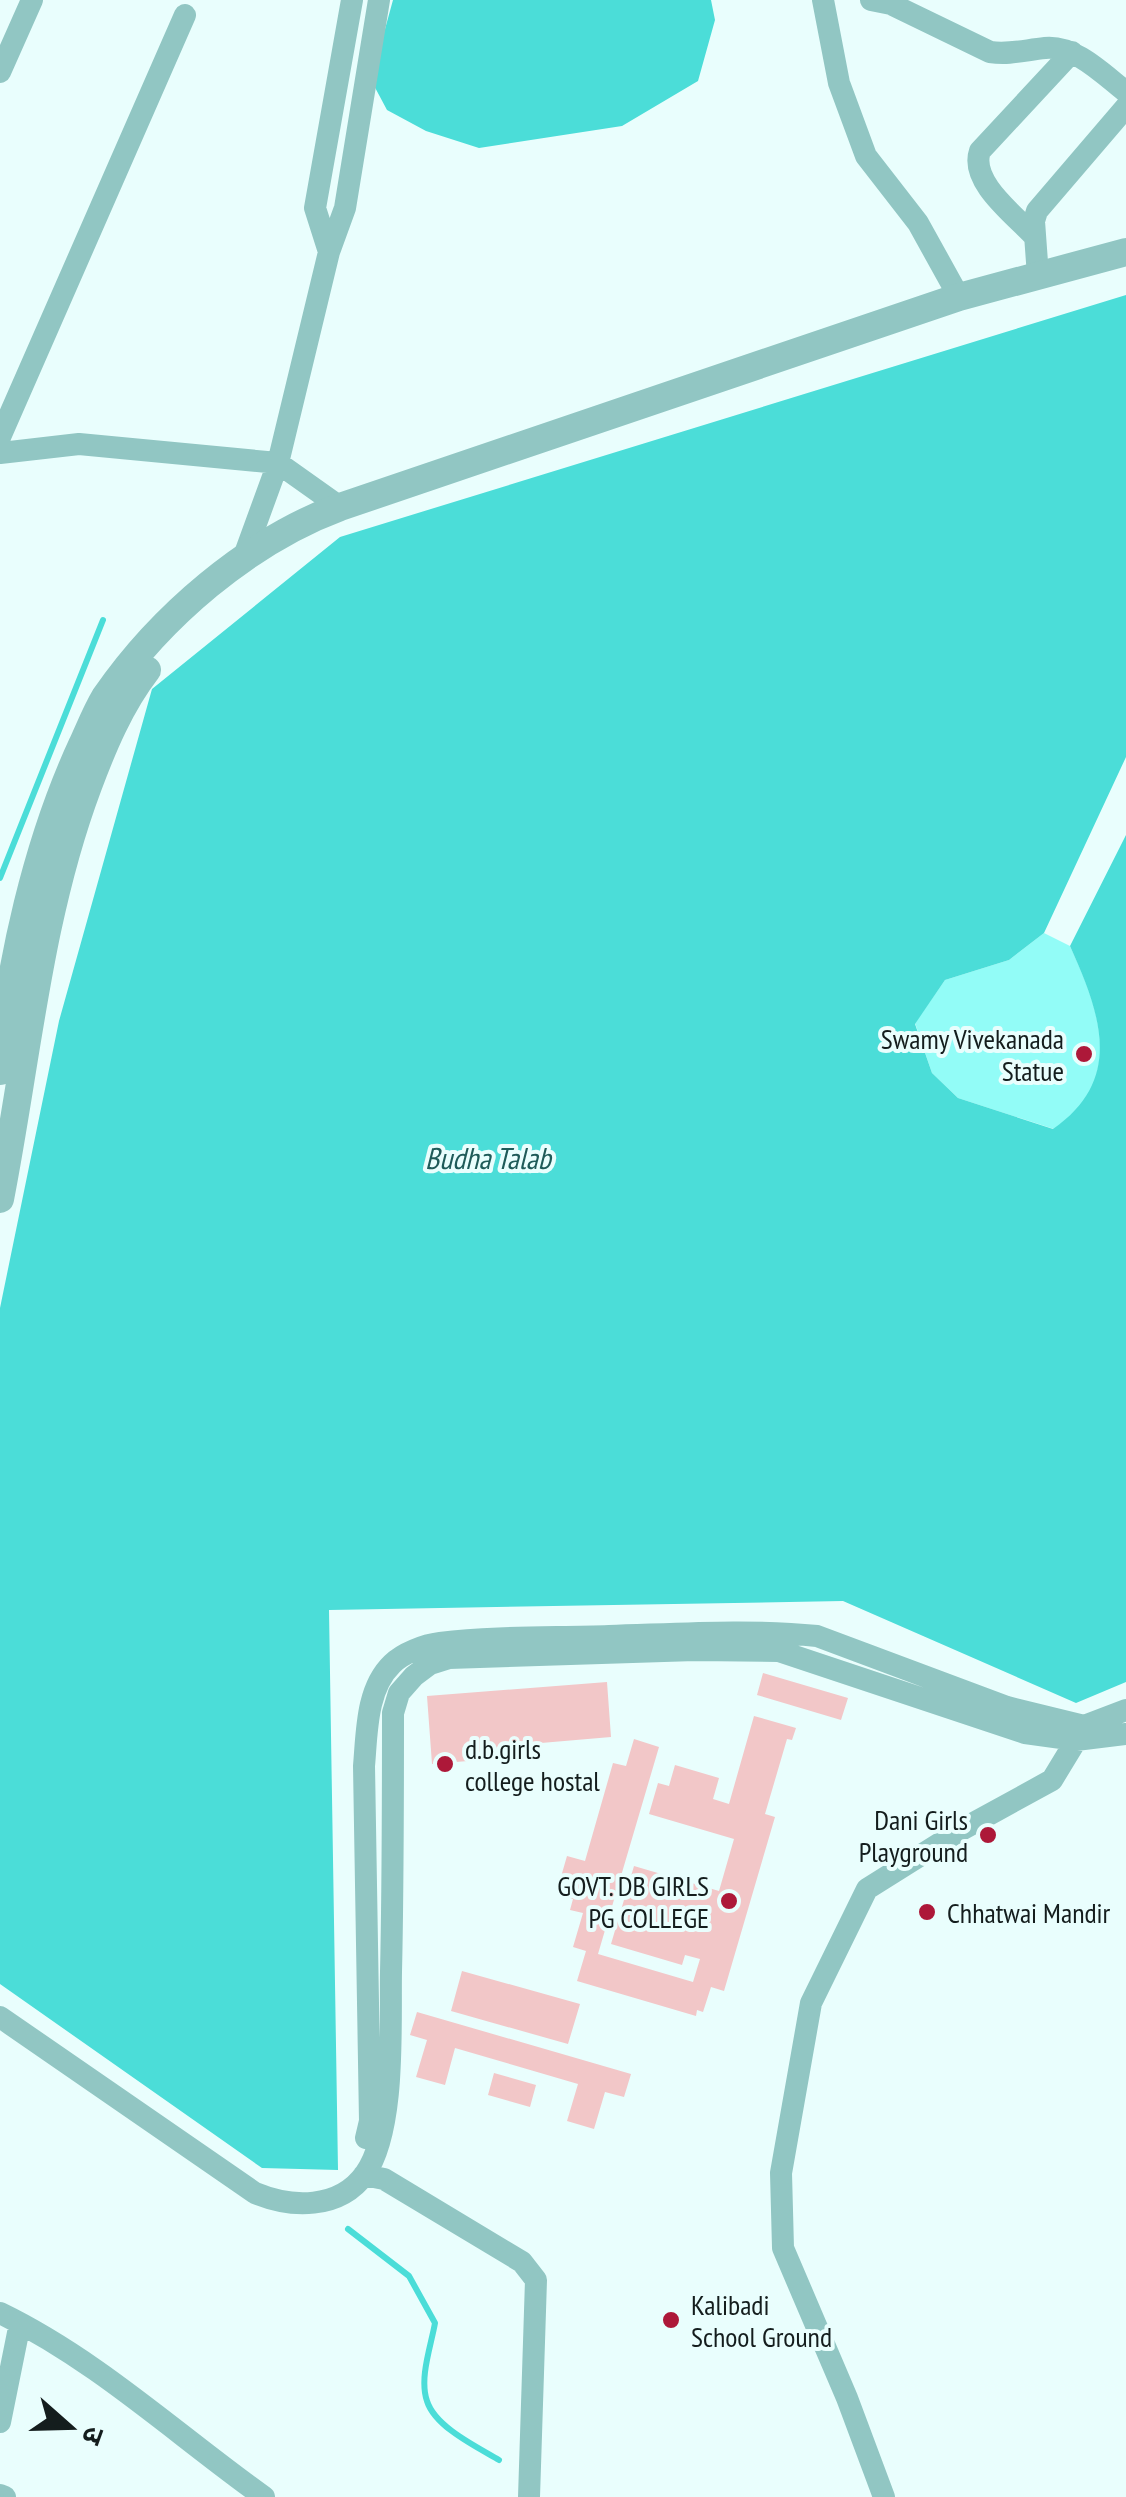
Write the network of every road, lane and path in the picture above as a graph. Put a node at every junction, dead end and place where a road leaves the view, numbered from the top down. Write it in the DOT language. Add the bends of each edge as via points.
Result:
graph roads {
  1 [pos="32,0"];
  2 [pos="352,0"];
  3 [pos="379,0"];
  4 [pos="823,0"];
  5 [pos="832,0"];
  6 [pos="871,0"];
  7 [pos="185,15"];
  8 [pos="1072,52"];
  9 [pos="0,72"];
  10 [pos="1126,92"];
  11 [pos="1126,107"];
  12 [pos="1035,237"];
  13 [pos="329,252"];
  14 [pos="1126,252"];
  15 [pos="1038,276"];
  16 [pos="959,297"];
  17 [pos="0,437"];
  18 [pos="0,453"];
  19 [pos="278,464"];
  20 [pos="340,507"];
  21 [pos="235,566"];
  22 [pos="0,1071"];
  23 [pos="9,1105"];
  24 [pos="0,1199"];
  25 [pos="1126,1710"];
  26 [pos="1080,1733"];
  27 [pos="1126,1734"];
  28 [pos="0,2017"];
  29 [pos="364,2175"];
  30 [pos="340,2195"];
  31 [pos="10,2318"];
  32 [pos="1,2413"];
  33 [pos="264,2497"];
  34 [pos="529,2497"];
  35 [pos="884,2497"];
  1 -- 9 [label="street"];
  2 -- 13 [label="street" via="315,208"];
  3 -- 13 [label="street" via="345,208"];
  4 -- 5 [label="street"];
  4 -- 16 [label="street" via="839,83 866,156 918,223"];
  6 -- 8 [label="street" via="990,52"];
  7 -- 17 [label="street"];
  8 -- 10 [label="street"];
  8 -- 12 [label="street" via="977,161 983,181"];
  11 -- 12 [label="street" via="1038,210"];
  12 -- 15 [label="street"];
  13 -- 19 [label="street"];
  14 -- 15 [label="street"];
  15 -- 16 [label="street"];
  16 -- 20 [label="street"];
  18 -- 19 [label="street" via="79,444"];
  19 -- 20 [label="street"];
  19 -- 21 [label="street"];
  20 -- 21 [label="street" via="309,518"];
  21 -- 22 [label="street" via="151,638 103,700 70,770 24,921"];
  21 -- 23 [label="street" via="136,684 105,741 69,836"];
  23 -- 24 [label="street"];
  25 -- 26 [label="street"];
  26 -- 27 [label="street"];
  26 -- 29 [label="street" via="1025,1732 779,1651 498,1656 430,1664 398,1693 393,1714 390,2060 385,2111"];
  26 -- 30 [label="street" via="816,1636 516,1639 436,1643 406,1654 377,1684 369,1716 364,1766 370,2121 363,2157"];
  26 -- 35 [label="street" via="1052,1780 867,1889 811,2003 781,2173 783,2248"];
  28 -- 30 [label="street" via="255,2193 280,2204"];
  29 -- 30 [label="street"];
  29 -- 34 [label="street" via="384,2179 522,2262 536,2280"];
  31 -- 32 [label="street"];
  31 -- 33 [label="street" via="92,2367"];
}
